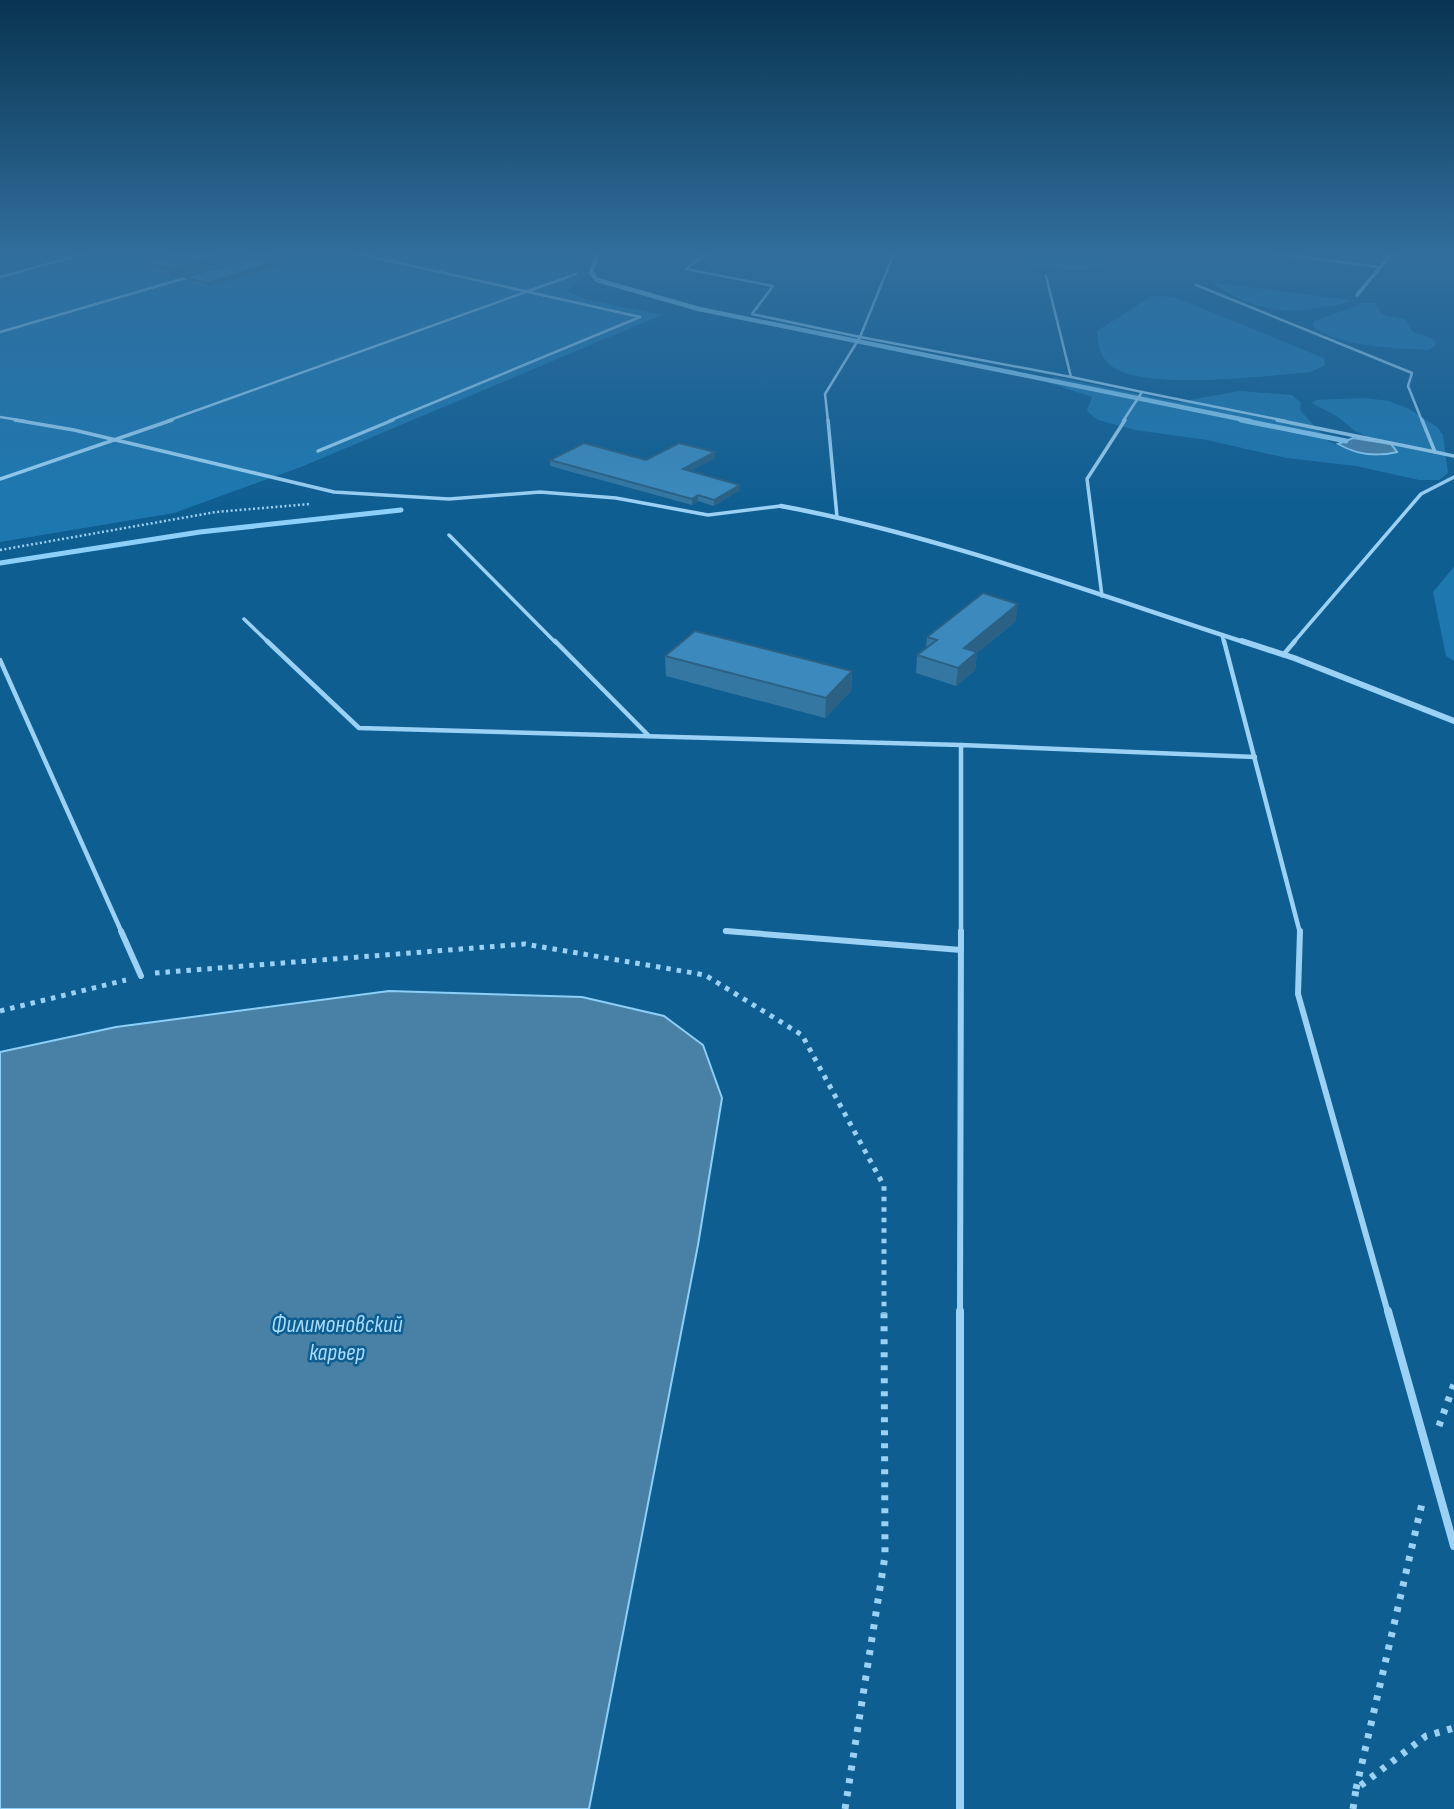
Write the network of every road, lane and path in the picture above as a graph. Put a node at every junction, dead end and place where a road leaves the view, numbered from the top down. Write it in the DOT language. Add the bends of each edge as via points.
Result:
graph roads {
  1 [pos="403,335"];
  2 [pos="596,335"];
  3 [pos="853,335"];
  4 [pos="1061,335"];
  5 [pos="1320,335"];
  6 [pos="860,337"];
  7 [pos="1071,377"];
  8 [pos="1142,392"];
  9 [pos="0,416"];
  10 [pos="116,440"];
  11 [pos="318,451"];
  12 [pos="1436,452"];
  13 [pos="1454,456"];
  14 [pos="1454,477"];
  15 [pos="0,479"];
  16 [pos="319,503"];
  17 [pos="781,506"];
  18 [pos="836,517"];
  19 [pos="449,535"];
  20 [pos="0,550"];
  21 [pos="1102,596"];
  22 [pos="244,619"];
  23 [pos="1223,635"];
  24 [pos="1283,655"];
  25 [pos="0,660"];
  26 [pos="1454,721"];
  27 [pos="649,736"];
  28 [pos="961,745"];
  29 [pos="1255,757"];
  30 [pos="726,931"];
  31 [pos="961,950"];
  32 [pos="141,976"];
  33 [pos="0,1011"];
  34 [pos="1454,1384"];
  35 [pos="1431,1464"];
  36 [pos="1454,1546"];
  37 [pos="1454,1728"];
  38 [pos="1356,1788"];
  39 [pos="845,1809"];
  40 [pos="960,1809"];
  41 [pos="1353,1809"];
  1 -- 10 [label="lane"];
  2 -- 11 [label="lane"];
  3 -- 6 [label="lane"];
  4 -- 7 [label="lane"];
  5 -- 12 [label="lane" via="1412,373 1408,386"];
  6 -- 7 [label="lane"];
  6 -- 18 [label="lane" via="825,394"];
  7 -- 8 [label="lane"];
  8 -- 12 [label="lane"];
  8 -- 21 [label="lane" via="1087,479"];
  9 -- 10 [label="lane"];
  10 -- 15 [label="lane"];
  10 -- 17 [label="lane" via="334,492 384,498 540,492 616,498 708,515"];
  12 -- 13 [label="lane"];
  14 -- 24 [label="lane" via="1421,494"];
  16 -- 20 [label="path" via="216,512"];
  17 -- 18 [label="street"];
  18 -- 21 [label="street"];
  19 -- 27 [label="lane"];
  21 -- 23 [label="street"];
  22 -- 27 [label="lane" via="359,728"];
  23 -- 24 [label="street"];
  23 -- 29 [label="lane"];
  24 -- 26 [label="street"];
  25 -- 32 [label="lane"];
  27 -- 28 [label="lane"];
  28 -- 29 [label="lane"];
  28 -- 31 [label="lane"];
  29 -- 35 [label="lane" via="1300,926 1298,994"];
  30 -- 31 [label="lane"];
  31 -- 40 [label="lane"];
  32 -- 33 [label="path"];
  32 -- 39 [label="path" via="525,944 705,975 802,1035 884,1186 885,1556"];
  34 -- 35 [label="path"];
  35 -- 36 [label="lane"];
  35 -- 38 [label="path"];
  37 -- 38 [label="path" via="1426,1736"];
  38 -- 41 [label="path"];
}
